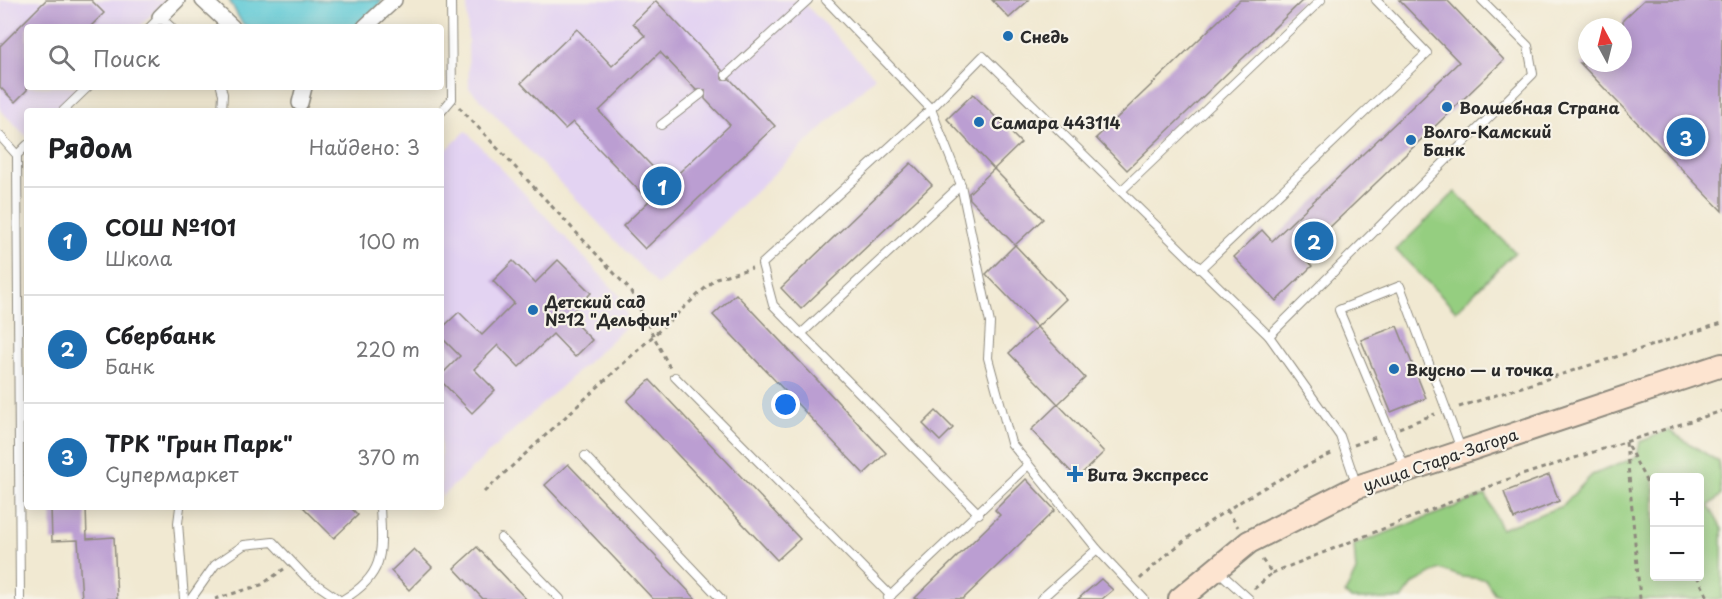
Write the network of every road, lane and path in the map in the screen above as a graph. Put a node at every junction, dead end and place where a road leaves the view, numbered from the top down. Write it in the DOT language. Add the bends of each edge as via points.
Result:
graph roads {
  1 [pos="177,0"];
  2 [pos="203,0"];
  3 [pos="394,0"];
  4 [pos="451,0"];
  5 [pos="808,0"];
  6 [pos="825,0"];
  7 [pos="1321,0"];
  8 [pos="1376,0"];
  9 [pos="1482,0"];
  10 [pos="160,24"];
  11 [pos="229,24"];
  12 [pos="368,24"];
  13 [pos="726,75"];
  14 [pos="85,90"];
  15 [pos="222,90"];
  16 [pos="304,90"];
  17 [pos="700,94"];
  18 [pos="452,99"];
  19 [pos="304,107"];
  20 [pos="66,108"];
  21 [pos="222,108"];
  22 [pos="444,108"];
  23 [pos="931,109"];
  24 [pos="661,125"];
  25 [pos="0,136"];
  26 [pos="24,148"];
  27 [pos="17,155"];
  28 [pos="961,185"];
  29 [pos="1121,191"];
  30 [pos="762,264"];
  31 [pos="1200,269"];
  32 [pos="1722,322"];
  33 [pos="801,334"];
  34 [pos="1269,336"];
  35 [pos="652,337"];
  36 [pos="1722,365"];
  37 [pos="675,377"];
  38 [pos="1448,411"];
  39 [pos="1722,411"];
  40 [pos="1390,432"];
  41 [pos="1626,442"];
  42 [pos="1346,448"];
  43 [pos="1461,451"];
  44 [pos="585,456"];
  45 [pos="1027,466"];
  46 [pos="1406,469"];
  47 [pos="1357,487"];
  48 [pos="1650,488"];
  49 [pos="484,492"];
  50 [pos="180,510"];
  51 [pos="380,510"];
  52 [pos="979,514"];
  53 [pos="501,538"];
  54 [pos="1097,549"];
  55 [pos="293,563"];
  56 [pos="1215,568"];
  57 [pos="1272,573"];
  58 [pos="1700,581"];
  59 [pos="1131,588"];
  60 [pos="889,597"];
  61 [pos="20,599"];
  62 [pos="184,599"];
  63 [pos="192,599"];
  64 [pos="215,599"];
  65 [pos="338,599"];
  66 [pos="344,599"];
  67 [pos="560,599"];
  68 [pos="721,599"];
  69 [pos="1041,599"];
  70 [pos="1144,599"];
  71 [pos="1180,599"];
  72 [pos="1249,599"];
  73 [pos="1640,599"];
  74 [pos="1709,599"];
  1 -- 10 [label="street"];
  2 -- 11 [label="street"];
  3 -- 12 [label="street"];
  4 -- 18 [label="lane"];
  5 -- 13 [label="lane"];
  6 -- 23 [label="lane"];
  7 -- 29 [label="lane"];
  8 -- 31 [label="lane" via="1427,53"];
  9 -- 34 [label="lane" via="1528,46 1533,74"];
  14 -- 20 [label="lane"];
  15 -- 21 [label="lane"];
  16 -- 19 [label="street"];
  17 -- 24 [label="lane"];
  18 -- 22 [label="lane"];
  18 -- 35 [label="path" via="630,290"];
  23 -- 28 [label="lane"];
  23 -- 29 [label="lane" via="983,56"];
  23 -- 30 [label="lane"];
  25 -- 27 [label="lane"];
  26 -- 27 [label="lane"];
  27 -- 61 [label="lane"];
  28 -- 33 [label="lane"];
  28 -- 45 [label="lane" via="990,323 988,358 1011,443"];
  29 -- 31 [label="lane"];
  30 -- 33 [label="lane" via="773,305"];
  30 -- 35 [label="path" via="716,278"];
  31 -- 34 [label="lane"];
  32 -- 38 [label="path"];
  33 -- 52 [label="lane"];
  34 -- 42 [label="lane"];
  35 -- 37 [label="path"];
  35 -- 49 [label="path"];
  36 -- 43 [label="main road, улица Стара-Загора"];
  37 -- 60 [label="lane"];
  38 -- 40 [label="path"];
  38 -- 40 [label="lane" via="1400,286 1339,310"];
  38 -- 43 [label="lane"];
  39 -- 41 [label="path"];
  40 -- 42 [label="path"];
  40 -- 46 [label="lane"];
  41 -- 48 [label="path"];
  41 -- 57 [label="path" via="1506,480"];
  41 -- 73 [label="path"];
  42 -- 47 [label="lane"];
  42 -- 59 [label="path" via="1294,471 1227,510 1174,547"];
  43 -- 46 [label="main road, улица Стара-Загора"];
  44 -- 68 [label="lane"];
  45 -- 52 [label="lane"];
  45 -- 54 [label="lane"];
  46 -- 47 [label="main road, улица Стара-Загора"];
  47 -- 56 [label="main road, улица Стара-Загора" via="1249,542"];
  50 -- 62 [label="lane"];
  51 -- 66 [label="lane" via="382,546 374,574"];
  52 -- 60 [label="lane"];
  53 -- 67 [label="lane"];
  54 -- 59 [label="lane"];
  54 -- 69 [label="lane"];
  55 -- 63 [label="lane" via="273,542 244,545 215,565"];
  55 -- 64 [label="path" via="261,585"];
  55 -- 65 [label="lane"];
  56 -- 71 [label="main road, улица Стара-Загора"];
  56 -- 72 [label="lane"];
  58 -- 74 [label="path"];
  59 -- 70 [label="lane"];
}
